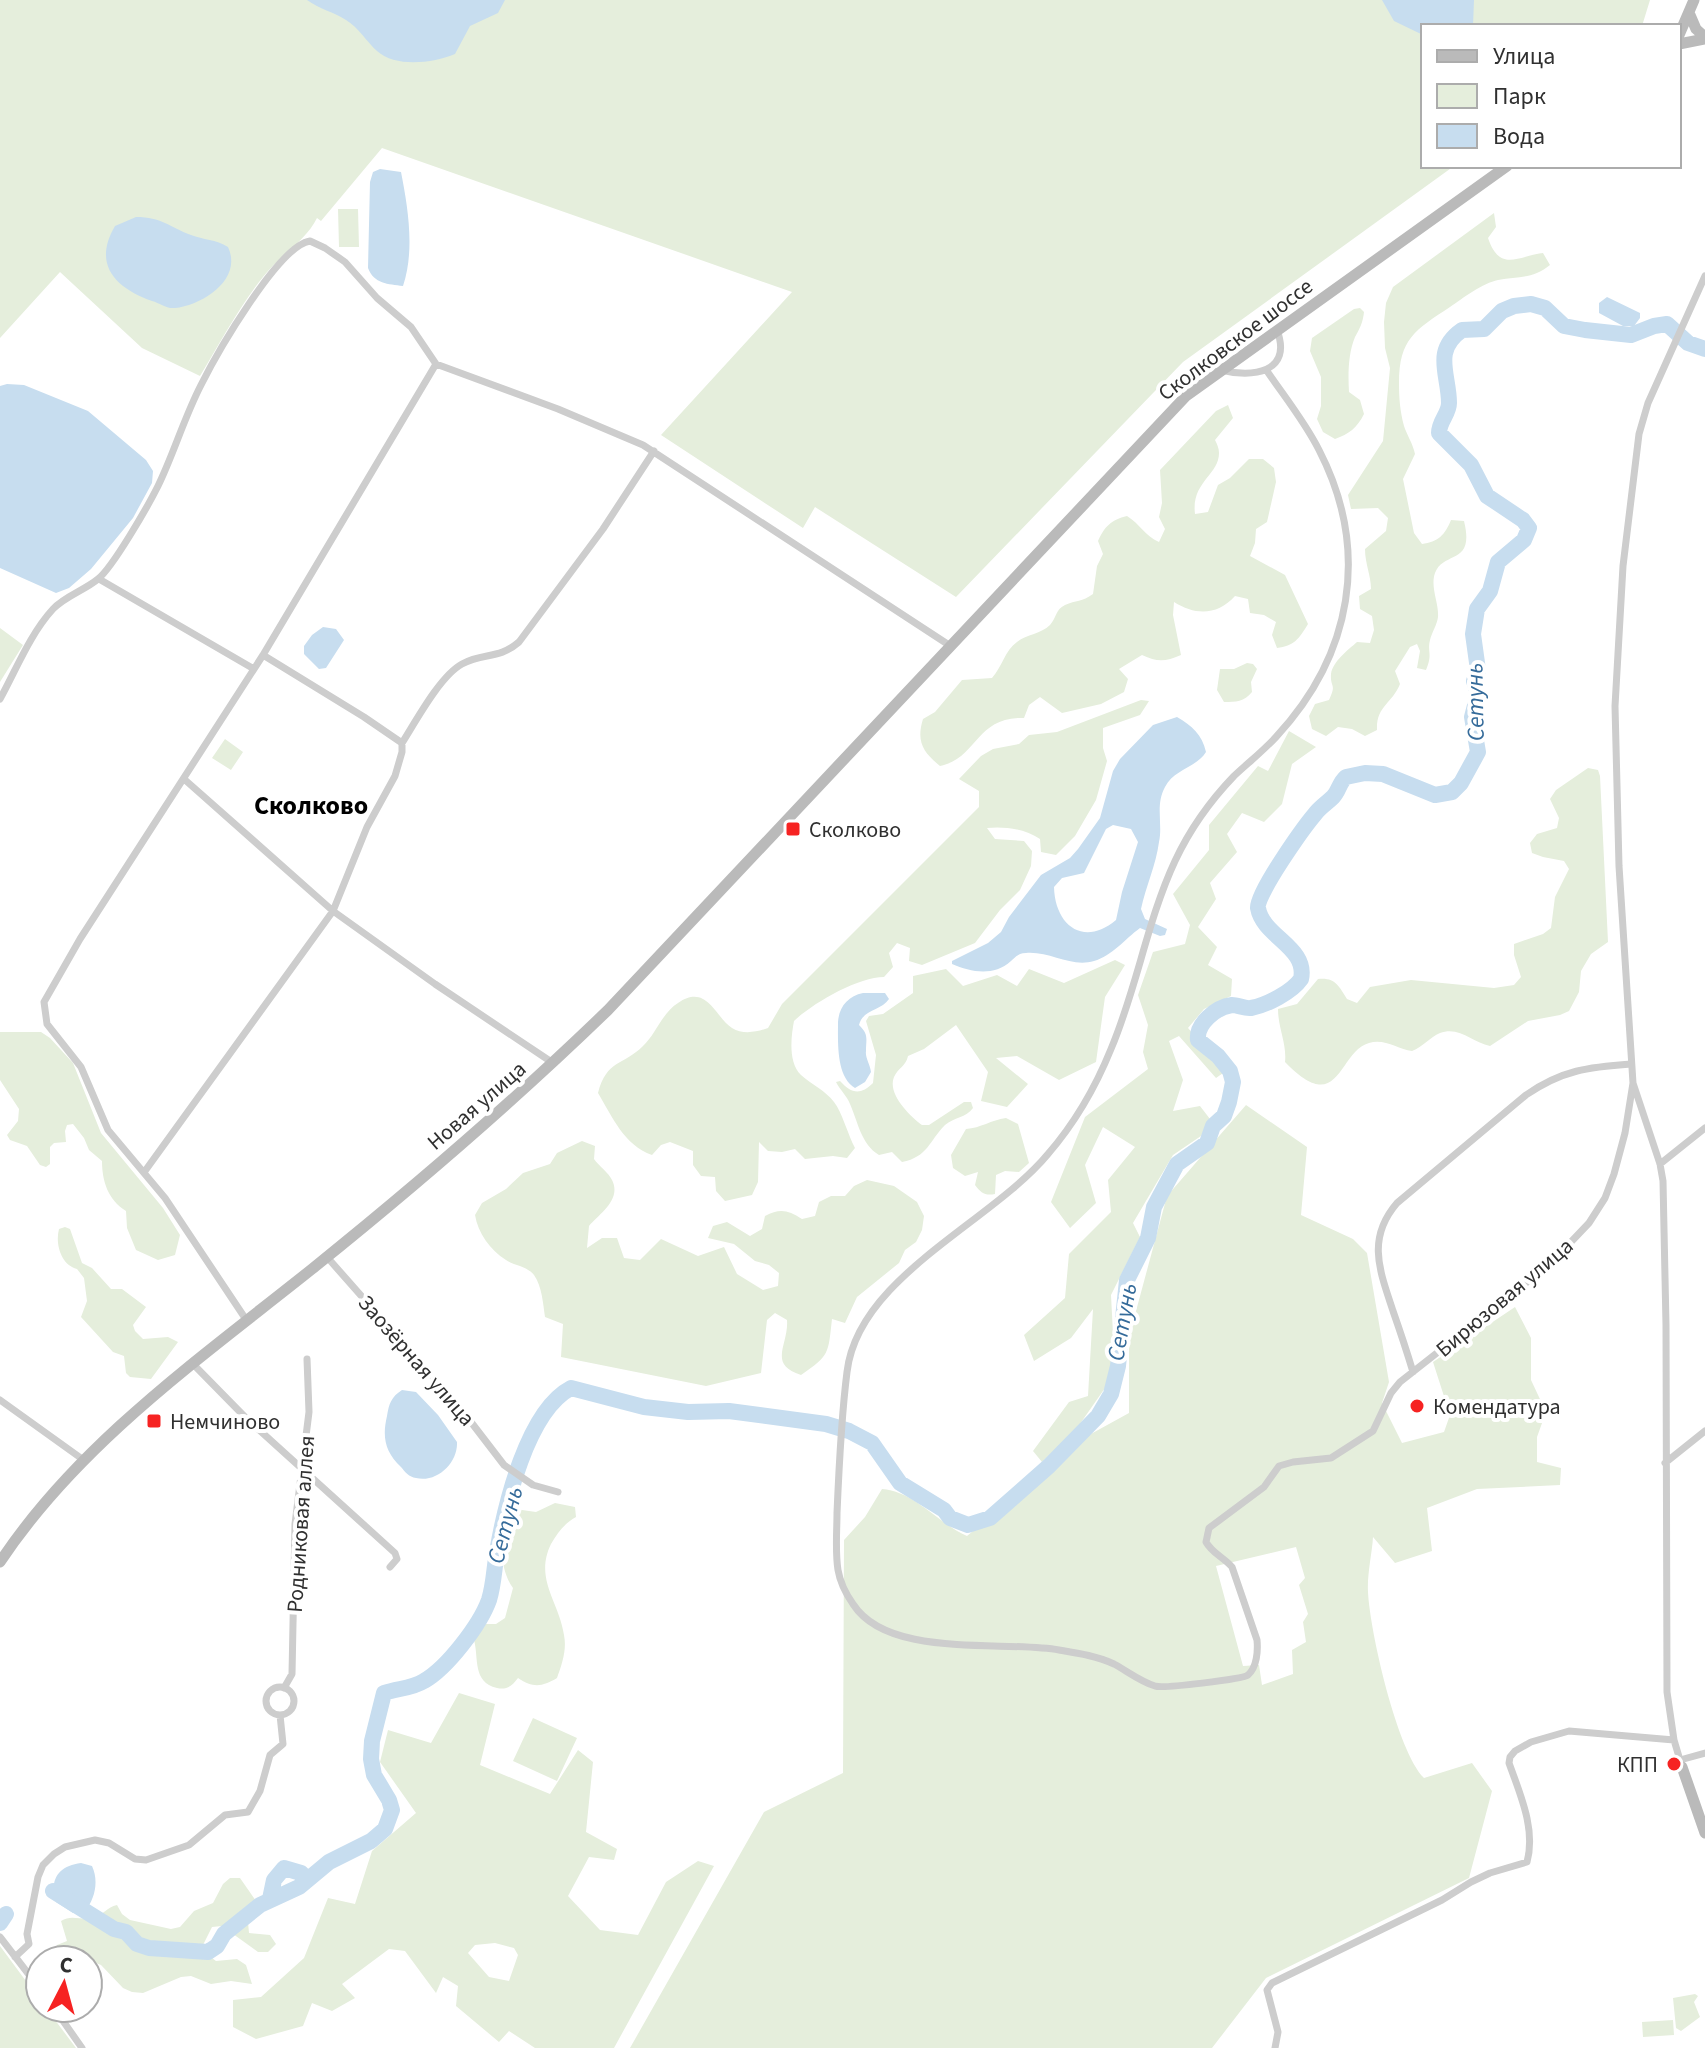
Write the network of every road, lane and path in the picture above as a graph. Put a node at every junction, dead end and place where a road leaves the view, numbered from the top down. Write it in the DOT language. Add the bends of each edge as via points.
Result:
graph roads {
  1 [pos="1694,0"];
  2 [pos="1690,15"];
  3 [pos="1681,31"];
  4 [pos="1705,38"];
  5 [pos="1681,44"];
  6 [pos="1504,168"];
  7 [pos="1705,276"];
  8 [pos="1277,330"];
  9 [pos="436,364"];
  10 [pos="1221,370"];
  11 [pos="1267,371"];
  12 [pos="654,451"];
  13 [pos="99,579"];
  14 [pos="949,645"];
  15 [pos="263,655"];
  16 [pos="254,669"];
  17 [pos="0,699"];
  18 [pos="402,743"];
  19 [pos="184,779"];
  20 [pos="333,911"];
  21 [pos="553,1063"];
  22 [pos="1631,1064"];
  23 [pos="1633,1083"];
  24 [pos="1705,1128"];
  25 [pos="1660,1164"];
  26 [pos="145,1171"];
  27 [pos="327,1257"];
  28 [pos="247,1321"];
  29 [pos="307,1359"];
  30 [pos="193,1364"];
  31 [pos="1413,1372"];
  32 [pos="0,1400"];
  33 [pos="1705,1431"];
  34 [pos="85,1461"];
  35 [pos="1665,1463"];
  36 [pos="303,1470"];
  37 [pos="558,1492"];
  38 [pos="0,1562"];
  39 [pos="390,1567"];
  40 [pos="284,1688"];
  41 [pos="280,1715"];
  42 [pos="1674,1740"];
  43 [pos="1705,1753"];
  44 [pos="1681,1764"];
  45 [pos="1705,1833"];
  46 [pos="2,1940"];
  47 [pos="15,1957"];
  48 [pos="24,1969"];
  49 [pos="65,2024"];
  50 [pos="82,2048"];
  51 [pos="1275,2048"];
  1 -- 2 [label="street"];
  2 -- 3 [label="street"];
  2 -- 4 [label="street"];
  4 -- 5 [label="street"];
  6 -- 8 [label="street, Сколковское шоссе"];
  7 -- 22 [label="street" via="1639,434 1623,566 1615,706"];
  8 -- 10 [label="street, Сколковское шоссе"];
  8 -- 11 [label="street" via="1280,349"];
  9 -- 12 [label="street"];
  9 -- 13 [label="street" via="411,327 345,262 317,243 304,242 260,288 201,384 158,486"];
  9 -- 15 [label="street"];
  10 -- 11 [label="street" via="1240,375"];
  10 -- 14 [label="street, Сколковское шоссе" via="1146,436"];
  11 -- 31 [label="street, Бирюзовая улица" via="1317,445 1341,504 1349,571 1337,639 1317,684 1192,828 1155,913 1111,1051 1068,1128 1003,1199 883,1297 859,1335 848,1361 839,1457 838,1571 856,1609 895,1634 1073,1652 1108,1661 1152,1686 1236,1680 1253,1668 1257,1640 1232,1567 1206,1542 1209,1528 1264,1487 1279,1466 1331,1458 1373,1431 1391,1393"];
  12 -- 14 [label="street"];
  12 -- 18 [label="street" via="519,642 503,654 477,658 451,672"];
  13 -- 16 [label="street"];
  13 -- 17 [label="street" via="56,605 45,618"];
  14 -- 21 [label="street, Новая улица"];
  15 -- 16 [label="street"];
  15 -- 18 [label="street"];
  16 -- 19 [label="street"];
  18 -- 20 [label="street" via="395,776 367,827"];
  19 -- 20 [label="street"];
  19 -- 26 [label="street" via="80,939 43,1008 47,1024 81,1067 108,1130"];
  20 -- 21 [label="street"];
  20 -- 26 [label="street"];
  21 -- 27 [label="street, Новая улица"];
  22 -- 23 [label="street"];
  22 -- 31 [label="street" via="1593,1067 1547,1080 1387,1215 1379,1239 1379,1269"];
  23 -- 25 [label="street"];
  23 -- 31 [label="street, Бирюзовая улица" via="1614,1174 1589,1223 1550,1264"];
  24 -- 25 [label="street"];
  25 -- 35 [label="street"];
  26 -- 28 [label="street"];
  27 -- 28 [label="street, Новая улица"];
  27 -- 37 [label="street, Заозёрная улица" via="504,1465 533,1485"];
  28 -- 30 [label="street, Новая улица"];
  29 -- 36 [label="street, Родниковая аллея"];
  30 -- 34 [label="street, Новая улица"];
  30 -- 36 [label="street"];
  32 -- 34 [label="street"];
  33 -- 35 [label="street"];
  34 -- 38 [label="street, Новая улица"];
  35 -- 42 [label="street" via="1667,1692"];
  36 -- 39 [label="street" via="395,1553"];
  36 -- 40 [label="street, Родниковая аллея" via="295,1524 292,1674"];
  40 -- 41 [label="street, Родниковая аллея" via="292,1695 293,1706"];
  40 -- 41 [label="street, Родниковая аллея" via="274,1688 266,1696 270,1712"];
  41 -- 47 [label="street, Родниковая аллея" via="283,1744 270,1755 248,1812 218,1818 189,1845 146,1860 95,1840 54,1854 38,1877 29,1944"];
  42 -- 44 [label="street"];
  42 -- 51 [label="street" via="1569,1731 1515,1751 1509,1763 1528,1825 1527,1862 1490,1873 1272,1983 1267,1990 1278,2032"];
  43 -- 44 [label="street"];
  44 -- 45 [label="street"];
  46 -- 47 [label="street"];
  47 -- 48 [label="street"];
  49 -- 50 [label="street"];
}
